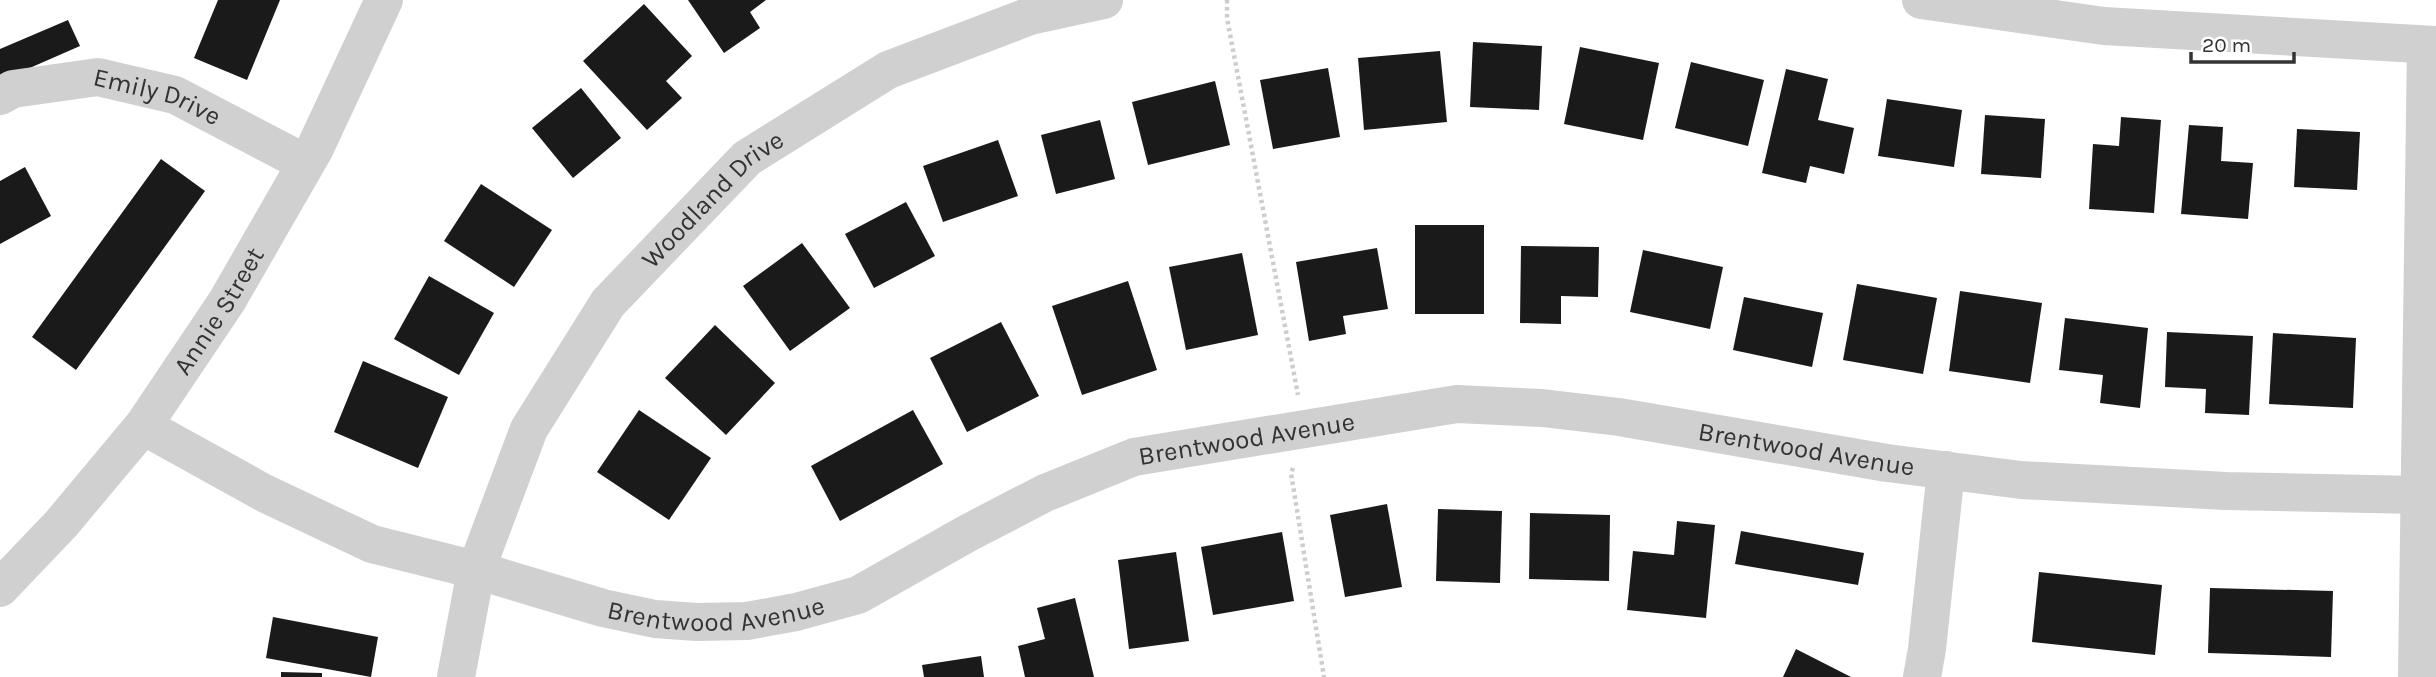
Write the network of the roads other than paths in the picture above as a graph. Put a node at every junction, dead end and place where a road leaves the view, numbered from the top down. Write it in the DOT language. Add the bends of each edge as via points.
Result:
graph roads {
  1 [pos="384,0"];
  2 [pos="1104,0"];
  3 [pos="1921,0"];
  4 [pos="2431,45"];
  5 [pos="0,96"];
  6 [pos="305,163"];
  7 [pos="143,426"];
  8 [pos="1946,470"];
  9 [pos="2418,495"];
  10 [pos="476,570"];
  11 [pos="0,587"];
  12 [pos="456,677"];
  13 [pos="1922,677"];
  14 [pos="2417,677"];
  1 -- 6 [label="street, Annie Street"];
  2 -- 10 [label="street, Woodland Drive" via="1030,16 888,70 747,158 608,303 529,429"];
  3 -- 4 [label="street" via="2104,26"];
  4 -- 9 [label="street"];
  5 -- 6 [label="street, Emily Drive" via="13,89 98,77 175,95"];
  6 -- 7 [label="street, Annie Street" via="228,301"];
  7 -- 10 [label="street, Brentwood Avenue" via="264,493 372,544"];
  7 -- 11 [label="street, Annie Street" via="61,524"];
  8 -- 9 [label="street, Brentwood Avenue" via="2021,480 2212,491"];
  8 -- 10 [label="street, Brentwood Avenue" via="1619,417 1457,404 1134,457 1045,493 858,595 747,621 655,620"];
  8 -- 13 [label="street"];
  9 -- 14 [label="street"];
  10 -- 12 [label="street, Woodland Drive"];
}
